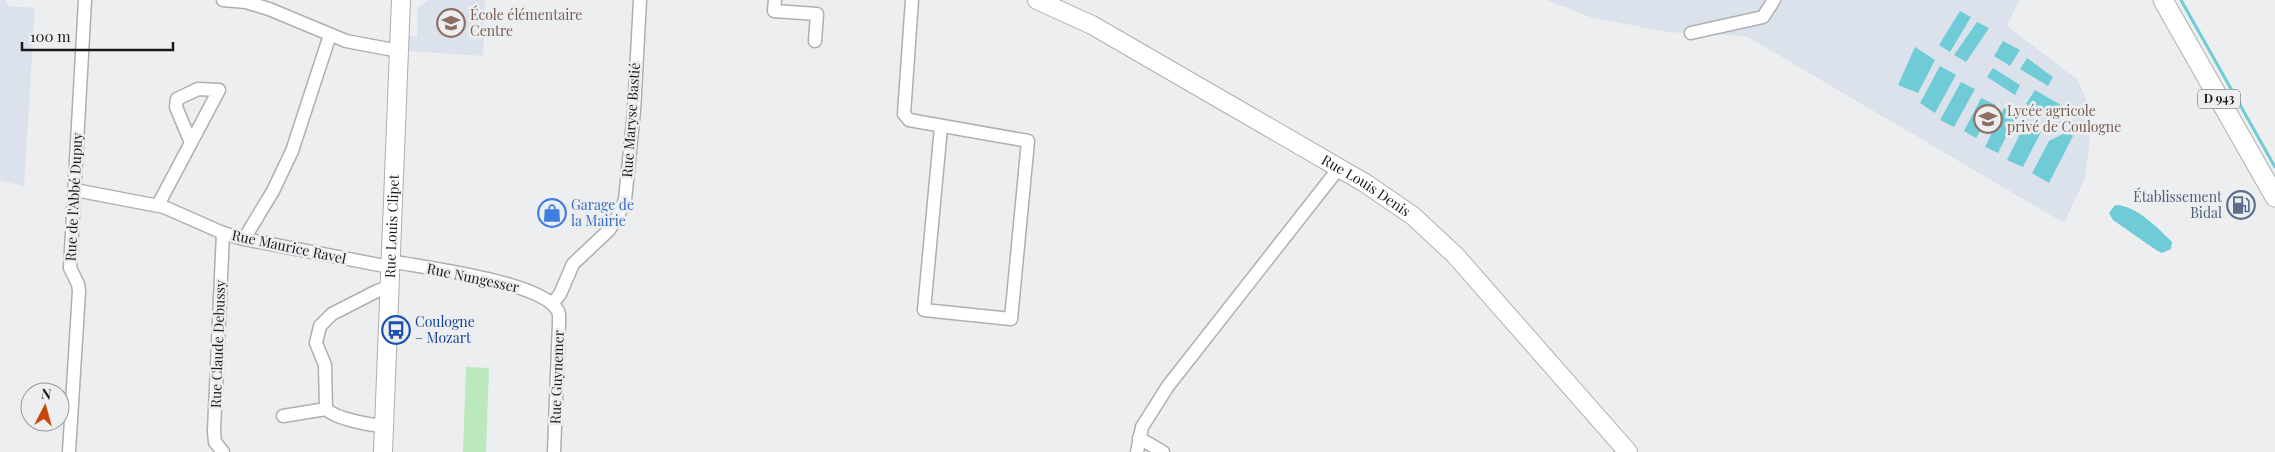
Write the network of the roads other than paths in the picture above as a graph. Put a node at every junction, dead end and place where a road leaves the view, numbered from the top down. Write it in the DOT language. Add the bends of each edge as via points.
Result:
graph roads {
  1 [pos="85,0"];
  2 [pos="223,0"];
  3 [pos="401,0"];
  4 [pos="640,0"];
  5 [pos="775,0"];
  6 [pos="912,0"];
  7 [pos="1038,0"];
  8 [pos="1774,0"];
  9 [pos="2163,0"];
  10 [pos="1691,33"];
  11 [pos="330,35"];
  12 [pos="815,41"];
  13 [pos="398,51"];
  14 [pos="941,127"];
  15 [pos="191,143"];
  16 [pos="1339,168"];
  17 [pos="75,190"];
  18 [pos="2275,197"];
  19 [pos="158,206"];
  20 [pos="223,233"];
  21 [pos="244,239"];
  22 [pos="390,264"];
  23 [pos="390,286"];
  24 [pos="552,304"];
  25 [pos="326,409"];
  26 [pos="283,416"];
  27 [pos="384,426"];
  28 [pos="1139,438"];
  29 [pos="69,452"];
  30 [pos="223,452"];
  31 [pos="383,452"];
  32 [pos="554,452"];
  33 [pos="1137,452"];
  34 [pos="1163,452"];
  35 [pos="1628,452"];
  1 -- 17 [label="street, Rue de l'Abbé Dupuy"];
  2 -- 11 [label="street" via="246,2 276,11"];
  3 -- 13 [label="street, Rue Louis Clipet"];
  4 -- 24 [label="street, Rue Maryse Bastié" via="634,111 622,208 609,230 573,264"];
  5 -- 12 [label="street" via="774,11 817,14"];
  6 -- 14 [label="street" via="904,114 909,120"];
  7 -- 16 [label="street, Rue Louis Denis" via="1092,25"];
  8 -- 10 [label="street" via="1763,17"];
  9 -- 18 [label="main road, D 943"];
  11 -- 13 [label="street" via="357,44"];
  11 -- 21 [label="street" via="292,151"];
  13 -- 22 [label="street, Rue Louis Clipet"];
  14 -- 14 [label="street" via="1028,141 1011,319 924,310"];
  15 -- 19 [label="street"];
  16 -- 28 [label="street" via="1168,386 1144,421"];
  16 -- 35 [label="street, Rue Louis Denis" via="1400,207 1439,239"];
  17 -- 19 [label="street, Rue Maurice Ravel"];
  17 -- 29 [label="street, Rue de l'Abbé Dupuy" via="70,273 79,291"];
  19 -- 20 [label="street, Rue Maurice Ravel"];
  20 -- 21 [label="street, Rue Maurice Ravel"];
  20 -- 30 [label="street, Rue Claude Debussy" via="214,431 215,442"];
  21 -- 22 [label="street, Rue Maurice Ravel"];
  22 -- 23 [label="street, Rue Louis Clipet"];
  22 -- 24 [label="street, Rue Nungesser" via="515,285"];
  23 -- 25 [label="street" via="332,314 320,326 316,343 325,365"];
  23 -- 27 [label="street, Rue Louis Clipet"];
  24 -- 32 [label="street, Rue Guynemer" via="559,315"];
  25 -- 26 [label="street"];
  25 -- 27 [label="street" via="340,416"];
  27 -- 31 [label="street, Rue Louis Clipet"];
  28 -- 33 [label="street"];
  28 -- 34 [label="street"];
}
